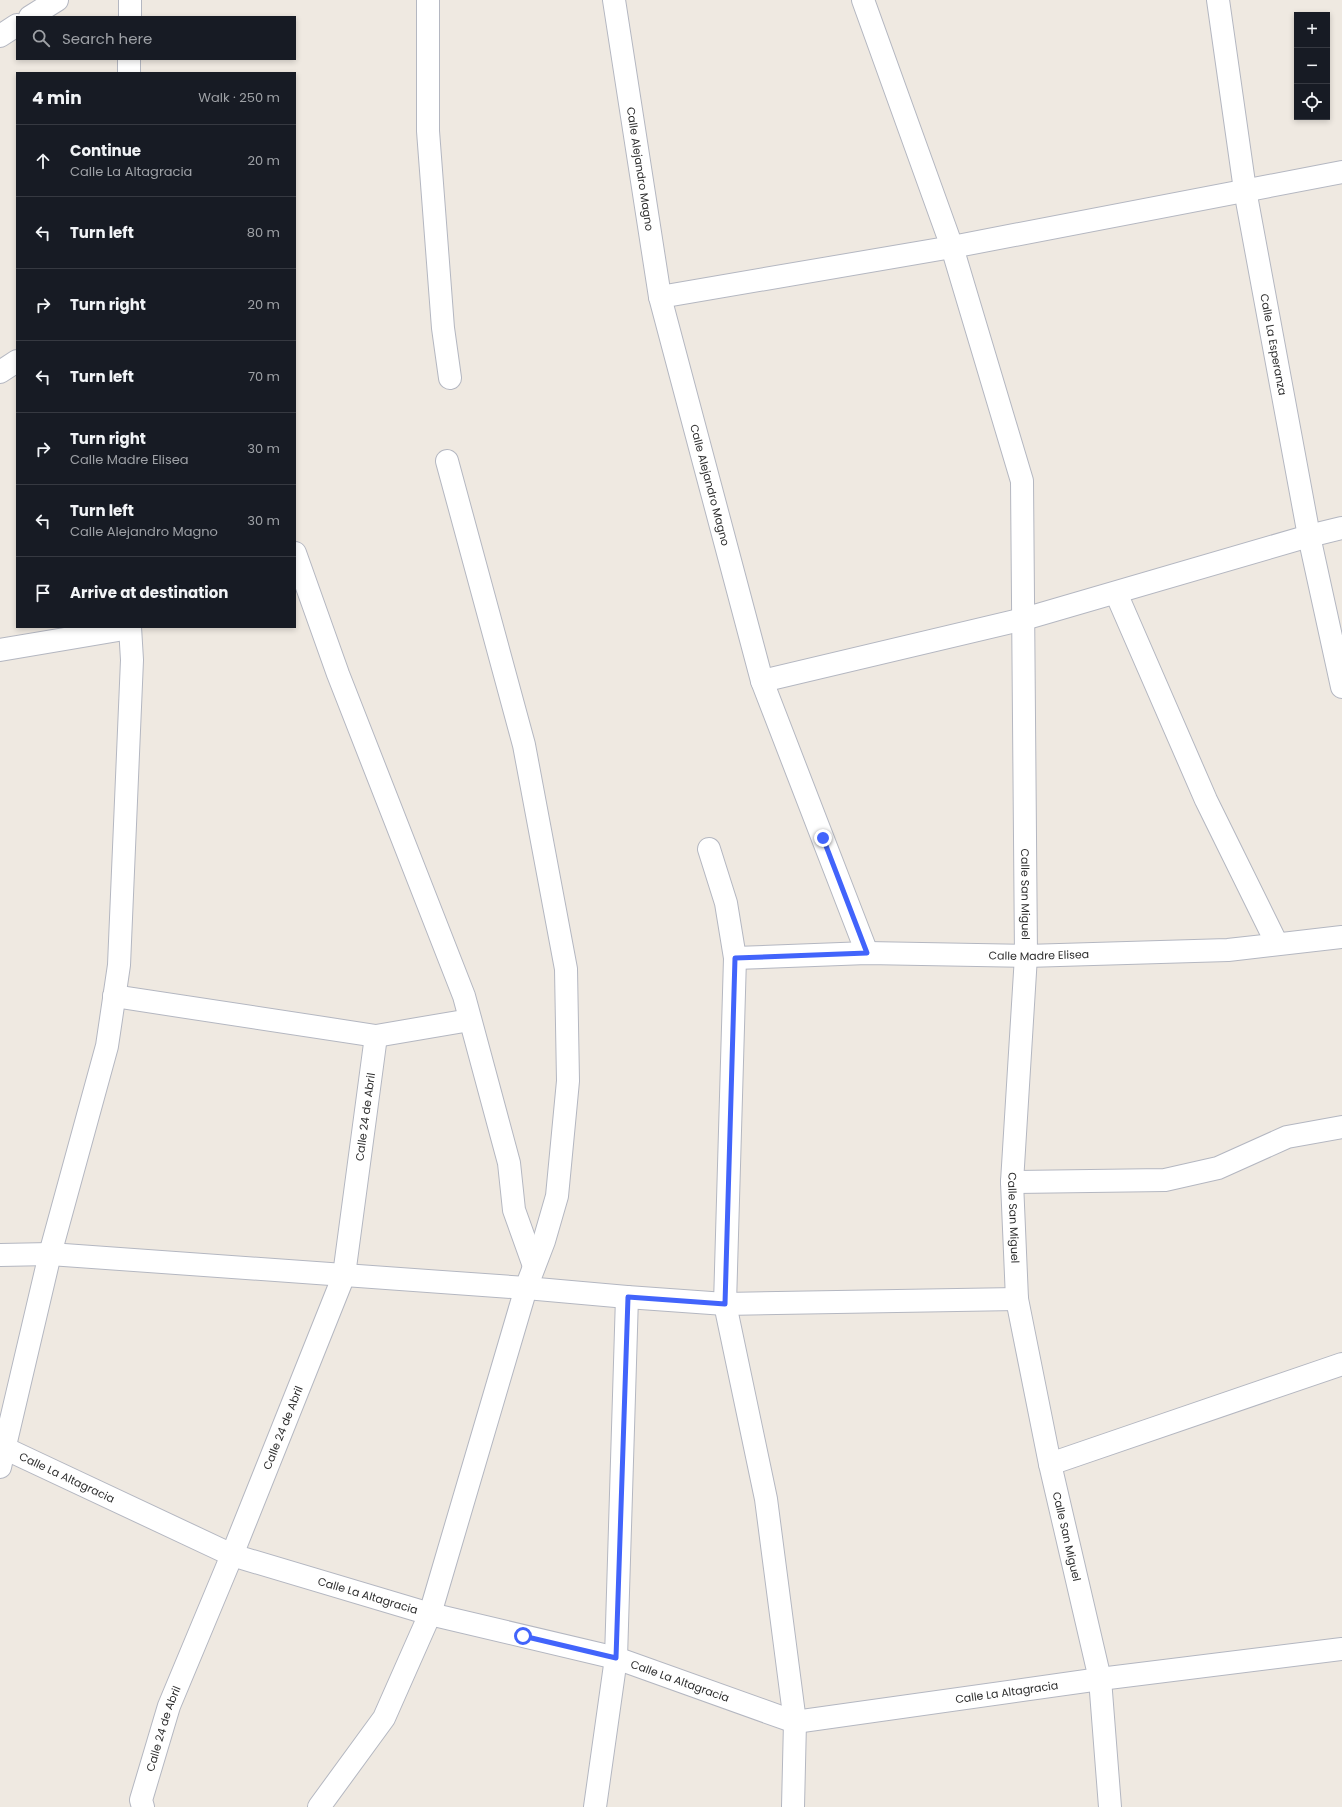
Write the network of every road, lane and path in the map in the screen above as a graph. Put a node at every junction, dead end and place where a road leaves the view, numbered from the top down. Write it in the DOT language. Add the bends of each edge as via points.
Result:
graph roads {
  1 [pos="57,0"];
  2 [pos="130,0"];
  3 [pos="428,0"];
  4 [pos="614,0"];
  5 [pos="863,0"];
  6 [pos="1218,0"];
  7 [pos="32,16"];
  8 [pos="130,16"];
  9 [pos="16,26"];
  10 [pos="0,36"];
  11 [pos="129,60"];
  12 [pos="129,72"];
  13 [pos="1342,172"];
  14 [pos="1245,190"];
  15 [pos="952,247"];
  16 [pos="660,297"];
  17 [pos="16,362"];
  18 [pos="0,372"];
  19 [pos="450,378"];
  20 [pos="447,461"];
  21 [pos="1342,528"];
  22 [pos="1309,536"];
  23 [pos="296,556"];
  24 [pos="1116,592"];
  25 [pos="1024,619"];
  26 [pos="130,628"];
  27 [pos="0,650"];
  28 [pos="762,681"];
  29 [pos="1342,687"];
  30 [pos="709,849"];
  31 [pos="1342,937"];
  32 [pos="1277,944"];
  33 [pos="867,953"];
  34 [pos="1026,956"];
  35 [pos="735,958"];
  36 [pos="114,996"];
  37 [pos="470,1020"];
  38 [pos="376,1036"];
  39 [pos="1342,1127"];
  40 [pos="1012,1182"];
  41 [pos="50,1254"];
  42 [pos="0,1255"];
  43 [pos="534,1266"];
  44 [pos="344,1275"];
  45 [pos="526,1288"];
  46 [pos="628,1297"];
  47 [pos="1017,1299"];
  48 [pos="725,1304"];
  49 [pos="1342,1364"];
  50 [pos="2,1454"];
  51 [pos="1050,1464"];
  52 [pos="232,1555"];
  53 [pos="430,1614"];
  54 [pos="1342,1649"];
  55 [pos="616,1658"];
  56 [pos="1100,1679"];
  57 [pos="795,1722"];
  58 [pos="143,1807"];
  59 [pos="319,1807"];
  60 [pos="595,1807"];
  61 [pos="793,1807"];
  62 [pos="1110,1807"];
  1 -- 7 [label="street"];
  2 -- 8 [label="street"];
  3 -- 19 [label="street" via="428,131 443,328"];
  4 -- 16 [label="street, Calle Alejandro Magno"];
  5 -- 15 [label="street, Calle San Miguel"];
  6 -- 14 [label="street, Calle La Esperanza"];
  9 -- 10 [label="street"];
  11 -- 12 [label="street"];
  13 -- 14 [label="street"];
  14 -- 15 [label="street"];
  14 -- 22 [label="street, Calle La Esperanza"];
  15 -- 16 [label="street"];
  15 -- 25 [label="street, Calle San Miguel" via="1022,481"];
  16 -- 28 [label="street, Calle Alejandro Magno"];
  17 -- 18 [label="street"];
  20 -- 43 [label="street" via="524,745 566,969 568,1081 557,1196"];
  21 -- 22 [label="street"];
  22 -- 24 [label="street"];
  22 -- 29 [label="street, Calle La Esperanza"];
  23 -- 37 [label="street" via="338,674 464,996"];
  24 -- 25 [label="street"];
  24 -- 32 [label="street" via="1206,800"];
  25 -- 28 [label="street"];
  25 -- 34 [label="street, Calle San Miguel"];
  26 -- 27 [label="street"];
  26 -- 36 [label="street" via="131,692 119,965"];
  28 -- 33 [label="street, Calle Alejandro Magno"];
  30 -- 35 [label="street" via="726,903"];
  31 -- 32 [label="street, Calle Madre Elisea"];
  32 -- 34 [label="street, Calle Madre Elisea" via="1228,950"];
  33 -- 34 [label="street, Calle Madre Elisea"];
  33 -- 35 [label="street, Calle Madre Elisea"];
  34 -- 40 [label="street, Calle San Miguel"];
  35 -- 48 [label="street"];
  36 -- 38 [label="street"];
  36 -- 41 [label="street" via="107,1046"];
  37 -- 38 [label="street"];
  37 -- 43 [label="street" via="509,1163 514,1210"];
  38 -- 44 [label="street, Calle 24 de Abril"];
  39 -- 40 [label="street" via="1287,1137 1218,1168 1165,1180"];
  40 -- 47 [label="street, Calle San Miguel"];
  41 -- 42 [label="street"];
  41 -- 44 [label="street"];
  41 -- 50 [label="street"];
  43 -- 45 [label="street"];
  44 -- 45 [label="street"];
  44 -- 52 [label="street, Calle 24 de Abril"];
  45 -- 46 [label="street"];
  45 -- 53 [label="street"];
  46 -- 48 [label="street"];
  46 -- 55 [label="street"];
  47 -- 48 [label="street"];
  47 -- 51 [label="street, Calle San Miguel"];
  48 -- 57 [label="street" via="766,1499"];
  49 -- 51 [label="street"];
  50 -- 52 [label="street, Calle La Altagracia"];
  51 -- 56 [label="street, Calle San Miguel"];
  52 -- 53 [label="street, Calle La Altagracia"];
  52 -- 58 [label="street, Calle 24 de Abril" via="169,1706 141,1800"];
  53 -- 55 [label="street, Calle La Altagracia"];
  53 -- 59 [label="street" via="384,1718"];
  54 -- 56 [label="street, Calle La Altagracia"];
  55 -- 57 [label="street, Calle La Altagracia"];
  55 -- 60 [label="street"];
  56 -- 57 [label="street, Calle La Altagracia"];
  56 -- 62 [label="street, Calle San Miguel"];
  57 -- 61 [label="street"];
}
